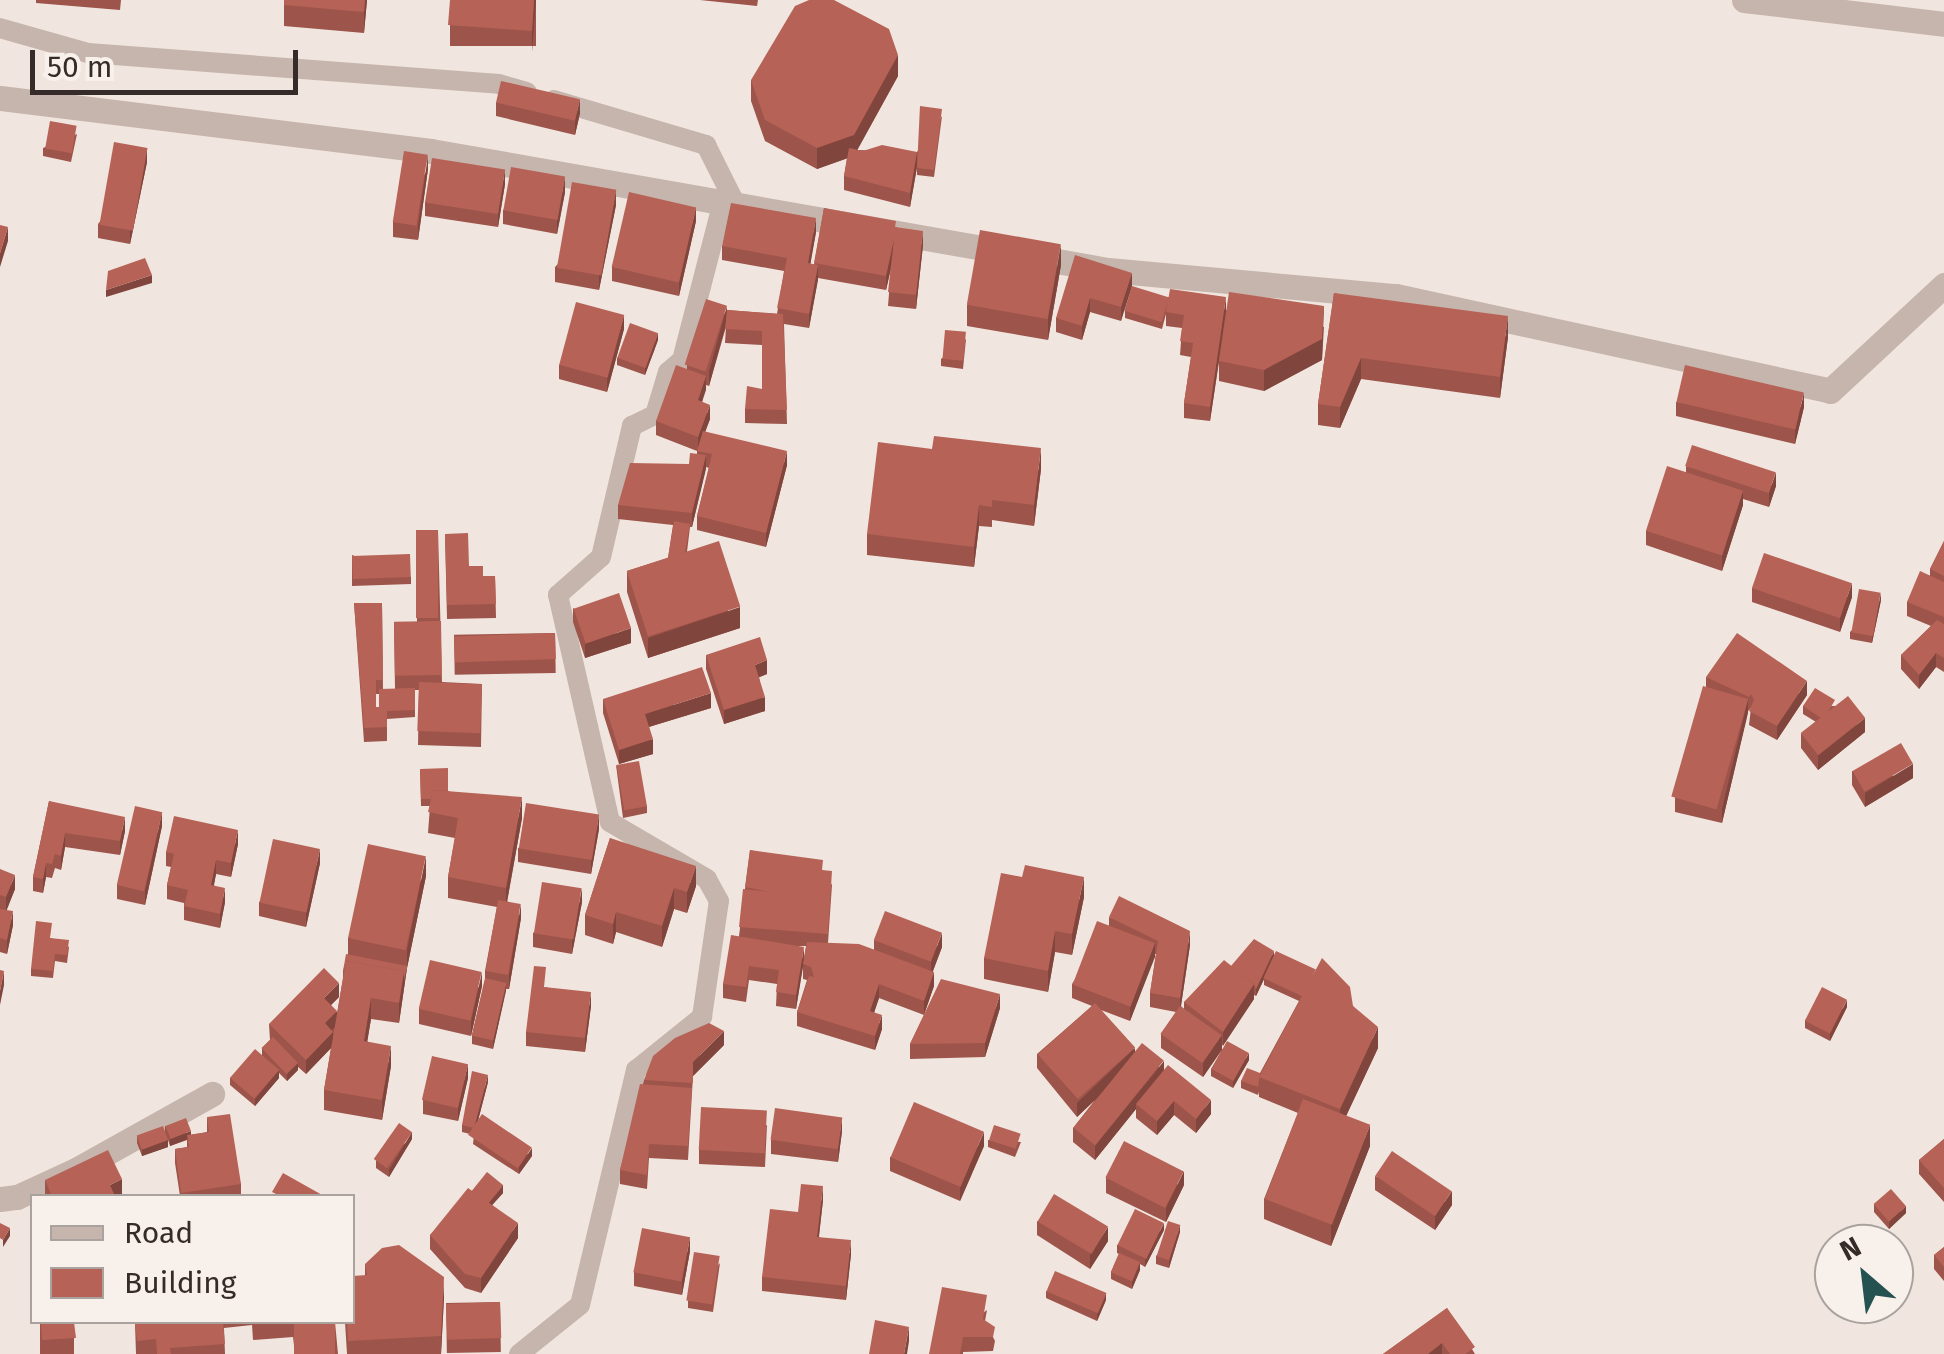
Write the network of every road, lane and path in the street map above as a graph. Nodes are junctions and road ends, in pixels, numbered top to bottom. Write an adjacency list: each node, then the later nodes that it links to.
1 (1744, 0): 2 (street)
2 (1944, 24)
3 (0, 28): 5 (lane)
4 (0, 98): 5 (street)
5 (729, 202): 6 (street); 9 (lane)
6 (1944, 286)
7 (212, 1094): 8 (street)
8 (0, 1199)
9 (519, 1354)

